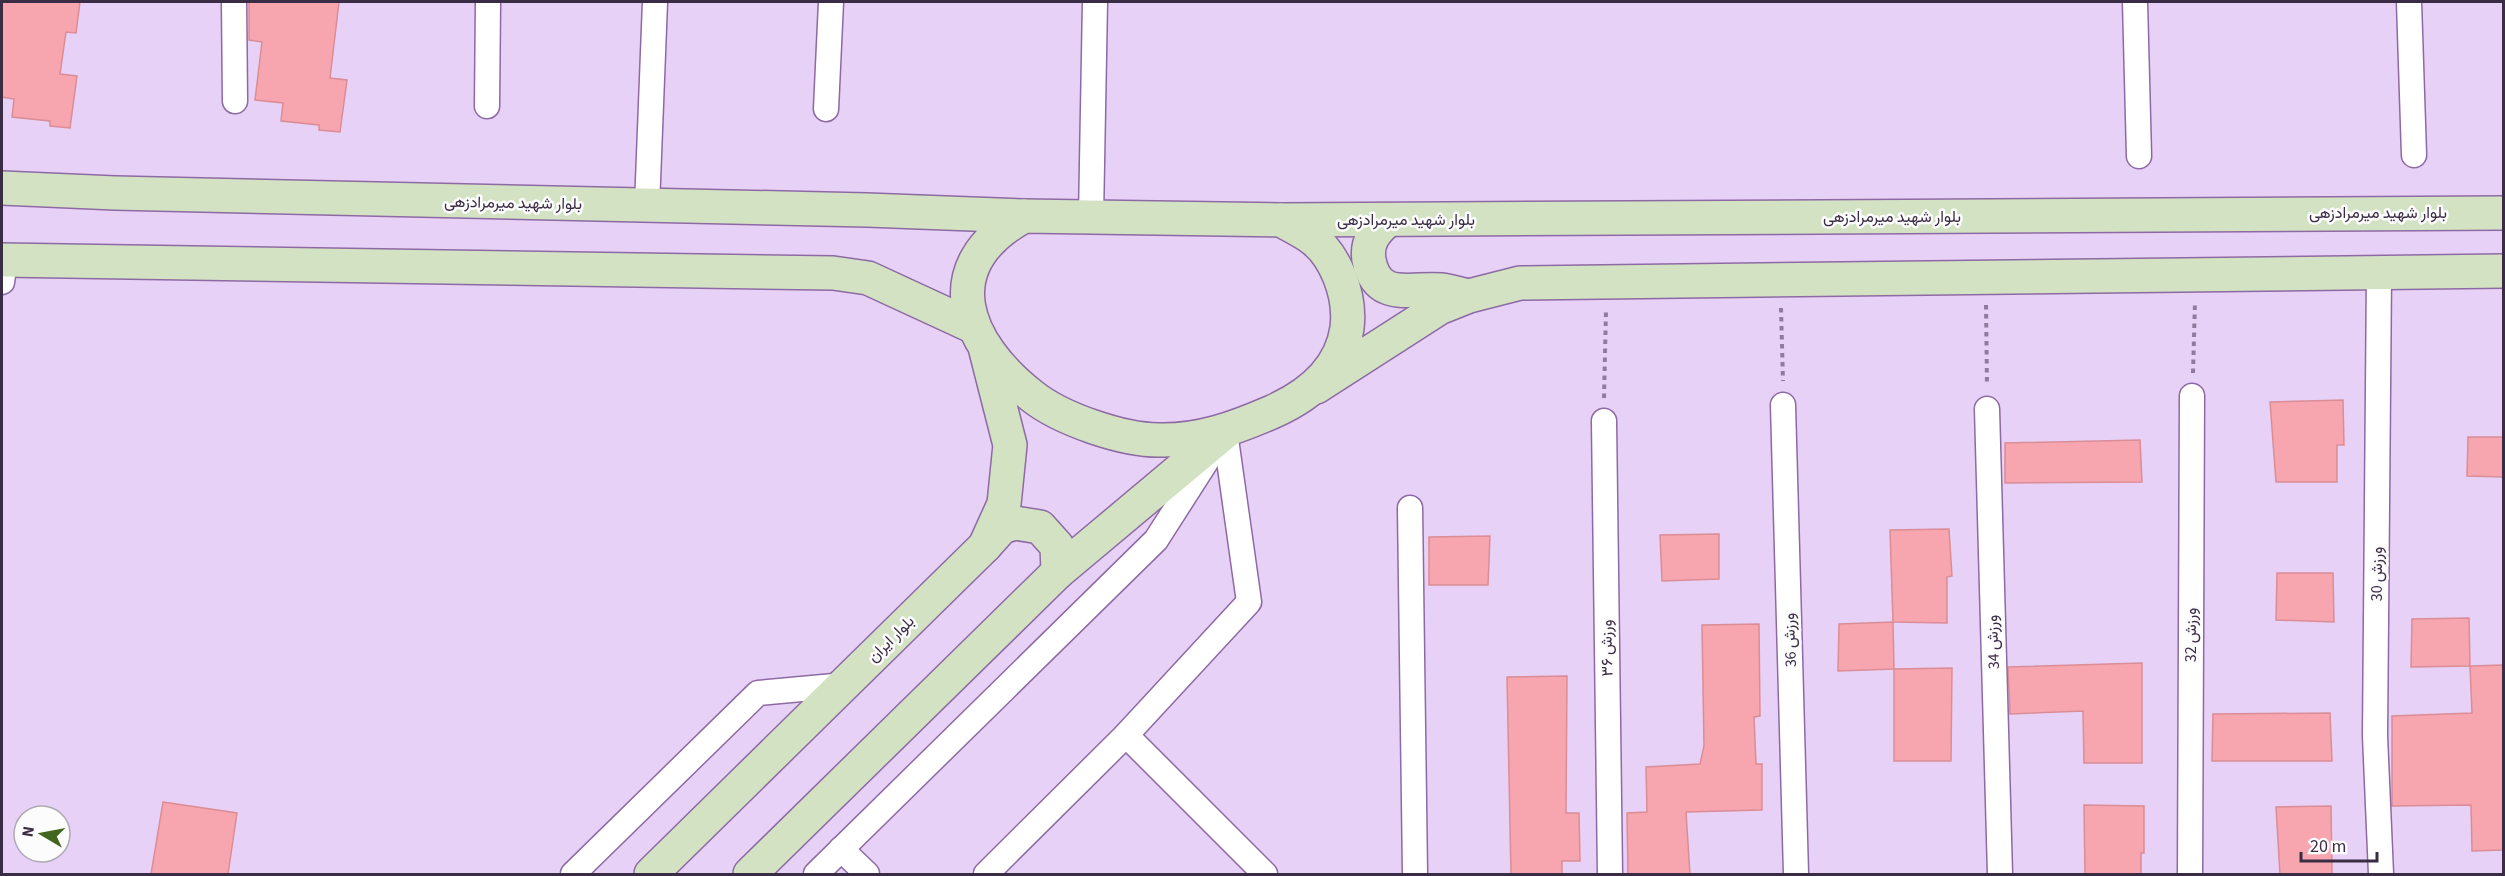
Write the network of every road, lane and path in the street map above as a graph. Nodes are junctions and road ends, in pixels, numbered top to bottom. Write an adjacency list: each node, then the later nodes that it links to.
1 (234, 2): 8 (street)
2 (488, 2): 9 (street)
3 (656, 2): 14 (street)
4 (831, 2): 10 (street)
5 (1095, 2): 17 (street)
6 (2135, 2): 12 (street)
7 (2409, 2): 11 (street)
8 (235, 100)
9 (487, 106)
10 (826, 109)
11 (2414, 155)
12 (2139, 156)
13 (2, 188): 14 (main road, بلوار شهید میرمرادزهی)
14 (646, 206): 16 (main road, بلوار شهید میرمرادزهی)
15 (2504, 213): 19 (main road, بلوار شهید میرمرادزهی)
16 (1024, 216): 17 (main road, بلوار شهید میرمرادزهی); 28 (main road, بلوار ایران)
17 (1091, 217): 18 (main road, بلوار شهید میرمرادزهی)
18 (1281, 220): 19 (main road, بلوار شهید میرمرادزهی); 29 (main road)
19 (1388, 220): 27 (main road)
20 (3, 268): 28 (main road)
21 (2504, 271): 22 (main road)
22 (2379, 273): 23 (main road); 53 (street, ورزش 30)
23 (2197, 275): 24 (main road); 30 (path)
24 (1986, 278): 25 (main road); 32 (path)
25 (1780, 280): 26 (main road); 31 (path)
26 (1606, 282): 27 (main road); 33 (path)
27 (1469, 296): 29 (main road)
28 (979, 338): 34 (main road); 36 (main road, بلوار ایران)
29 (1316, 387): 34 (main road)
30 (2192, 396): 52 (street, ورزش 32)
31 (1783, 405): 50 (street, ورزش 36)
32 (1987, 409): 51 (street, ورزش 34)
33 (1604, 421): 49 (street, ورزش ۳۶)
34 (1225, 432): 37 (main road); 39 (street); 40 (street)
35 (1410, 508): 48 (street)
36 (985, 546): 37 (main road); 38 (main road, بلوار ایران)
37 (1058, 572): 43 (main road)
38 (845, 685): 41 (street); 42 (main road, بلوار ایران)
39 (1126, 735): 46 (street); 47 (street)
40 (842, 849): 44 (street); 45 (street)
41 (573, 874)
42 (651, 874)
43 (750, 874)
44 (816, 874)
45 (867, 874)
46 (986, 874)
47 (1265, 874)
48 (1415, 874)
49 (1610, 874)
50 (1796, 874)
51 (2000, 874)
52 (2190, 874)
53 (2381, 874)

